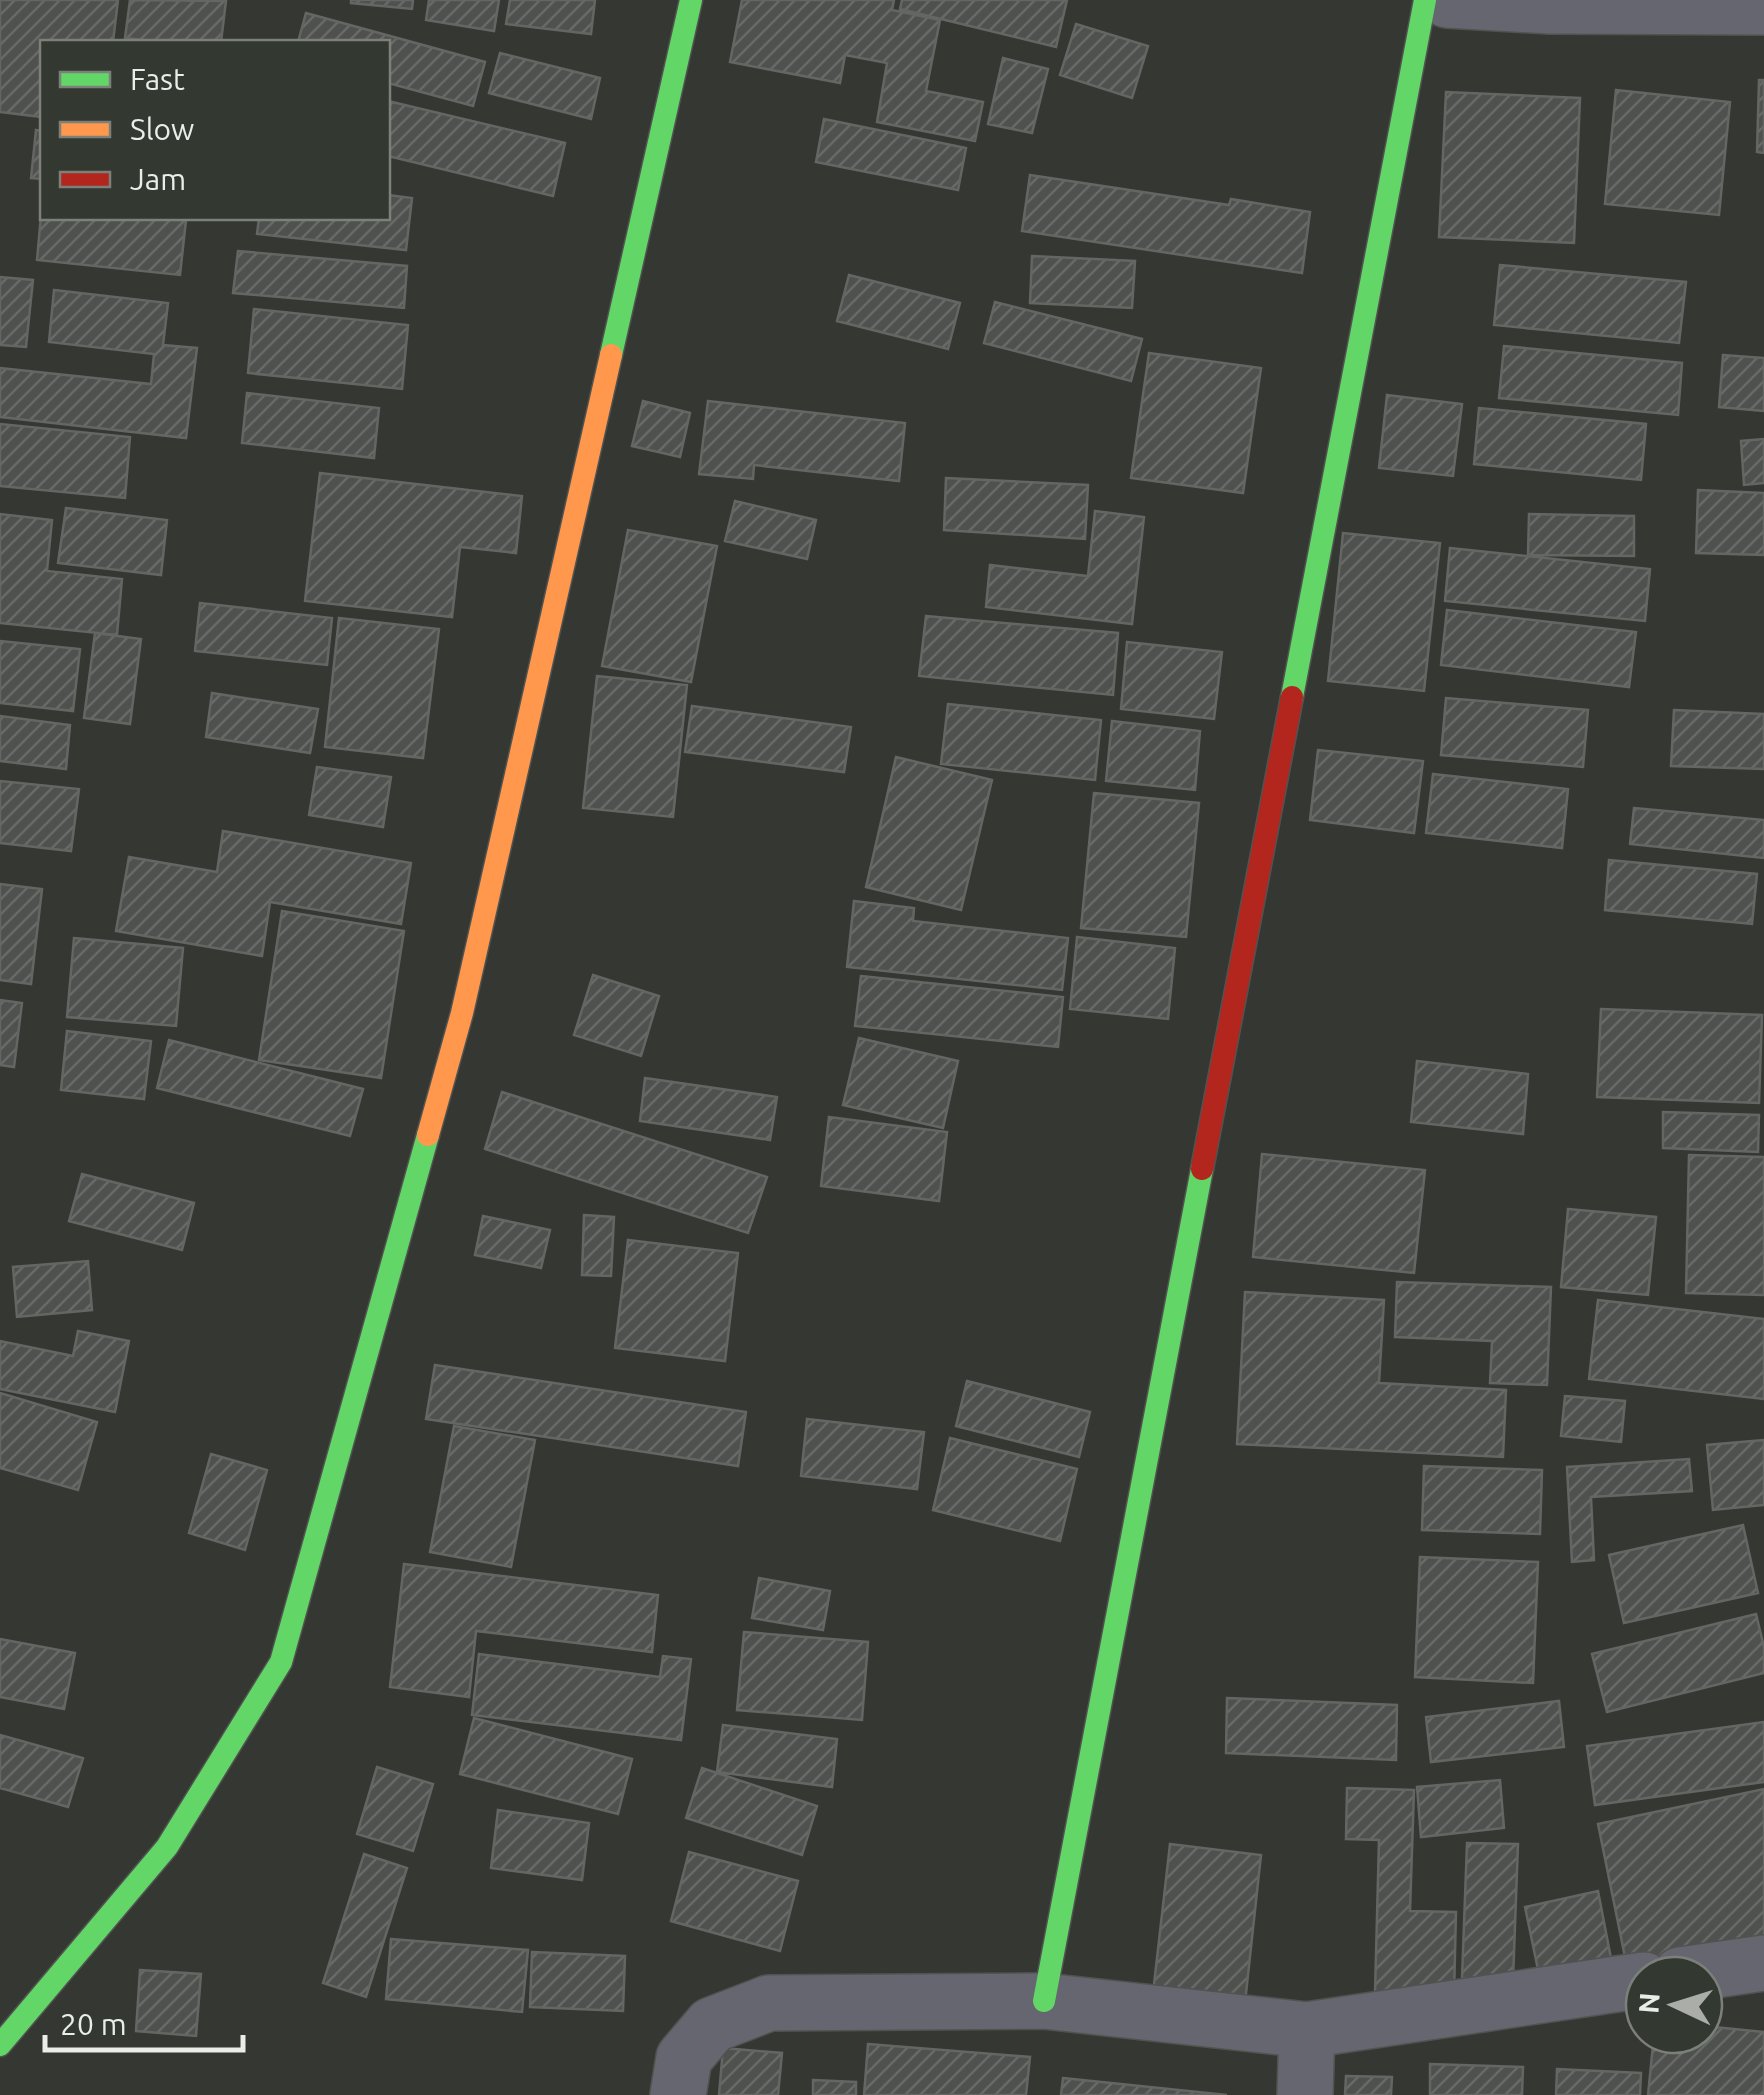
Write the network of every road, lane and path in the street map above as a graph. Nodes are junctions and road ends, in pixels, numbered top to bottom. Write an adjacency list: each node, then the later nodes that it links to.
1 (690, 0): 11 (street)
2 (1425, 0): 9 (street)
3 (1447, 0): 4 (street)
4 (1551, 3): 5 (street)
5 (1764, 7)
6 (1764, 1962): 7 (street)
7 (1724, 1968)
8 (1624, 1983): 10 (street)
9 (1044, 2001): 10 (street); 12 (street)
10 (1308, 2030): 13 (street)
11 (0, 2045)
12 (678, 2095)
13 (1304, 2095)

